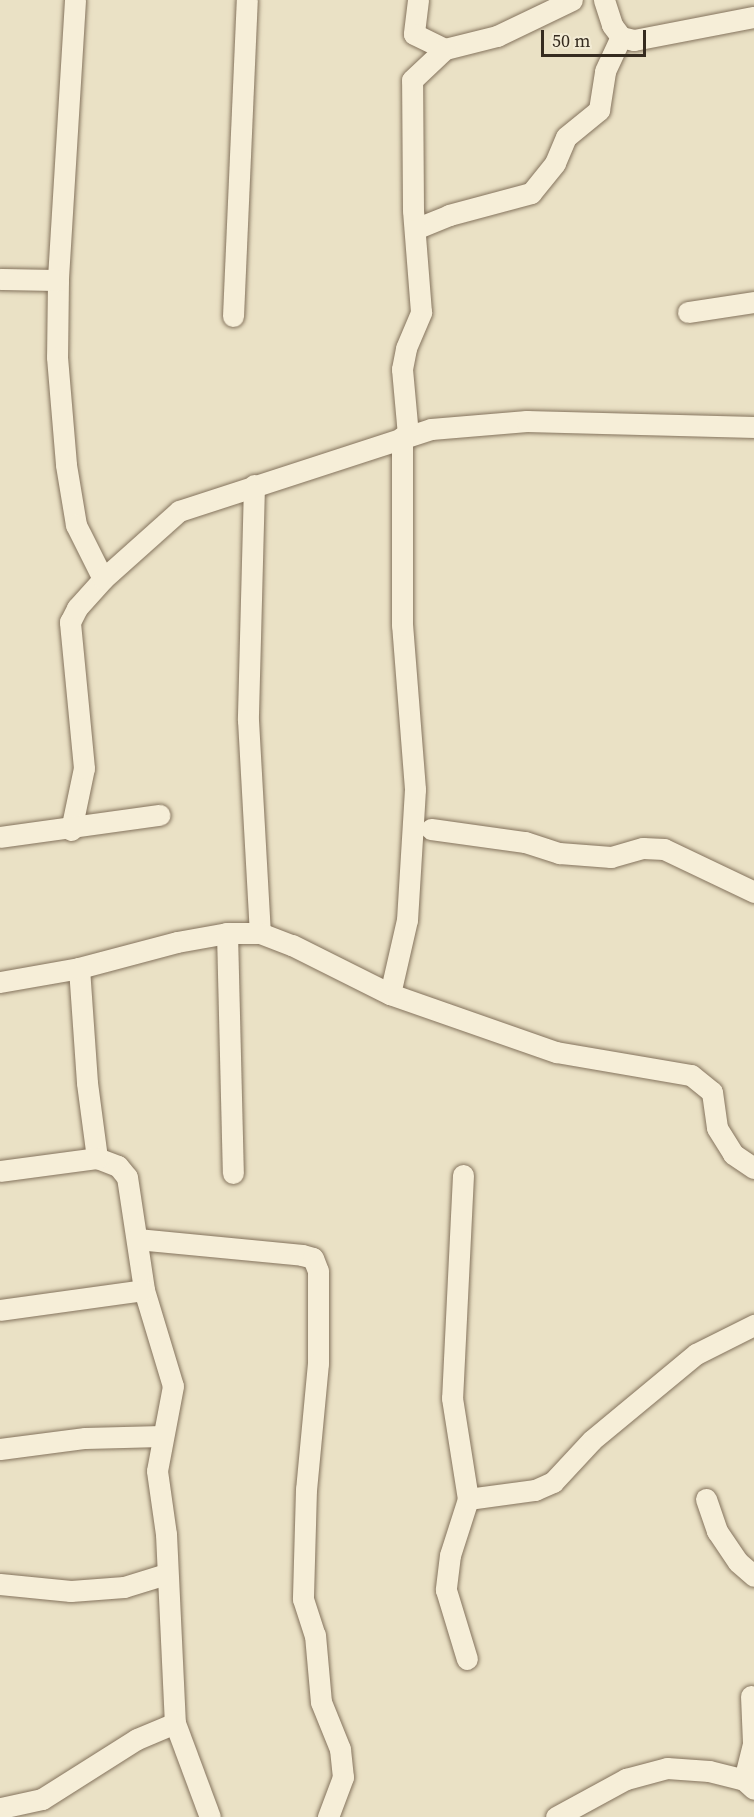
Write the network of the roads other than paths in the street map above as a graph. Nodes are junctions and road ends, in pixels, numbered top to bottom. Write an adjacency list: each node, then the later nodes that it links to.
1 (75, 0): 13 (street)
2 (247, 0): 16 (street)
3 (417, 0): 7 (street)
4 (572, 0): 9 (street)
5 (604, 0): 8 (street)
6 (754, 17): 8 (street)
7 (414, 34): 9 (street); 10 (street)
8 (621, 37): 11 (street)
9 (445, 49): 10 (street)
10 (412, 80): 11 (street)
11 (415, 229): 18 (street)
12 (0, 279): 13 (street)
13 (58, 280): 20 (street)
14 (754, 302): 15 (street)
15 (688, 312)
16 (232, 316)
17 (754, 427): 18 (street)
18 (405, 436): 19 (street); 30 (street)
19 (254, 485): 20 (street); 27 (street)
20 (103, 579): 23 (street)
21 (159, 815): 23 (street)
22 (431, 829): 25 (street)
23 (71, 830): 24 (street)
24 (0, 837)
25 (754, 892)
26 (227, 933): 27 (street); 28 (street); 34 (street)
27 (260, 933): 30 (street)
28 (80, 968): 29 (street); 31 (street)
29 (0, 982)
30 (390, 994): 32 (street)
31 (97, 1158): 33 (street); 36 (street)
32 (754, 1168)
33 (0, 1171)
34 (233, 1173)
35 (463, 1175): 42 (street)
36 (137, 1239): 37 (street); 53 (street)
37 (144, 1290): 38 (street); 40 (street)
38 (0, 1310)
39 (754, 1325): 42 (street)
40 (162, 1436): 41 (street); 44 (street)
41 (0, 1449)
42 (468, 1499): 47 (street)
43 (706, 1499): 45 (street)
44 (166, 1574): 46 (street); 49 (street)
45 (754, 1576)
46 (0, 1584)
47 (467, 1659)
48 (751, 1696): 50 (street)
49 (175, 1723): 51 (street); 52 (street)
50 (749, 1785): 54 (street)
51 (1, 1808)
52 (210, 1817)
53 (328, 1817)
54 (556, 1817)

